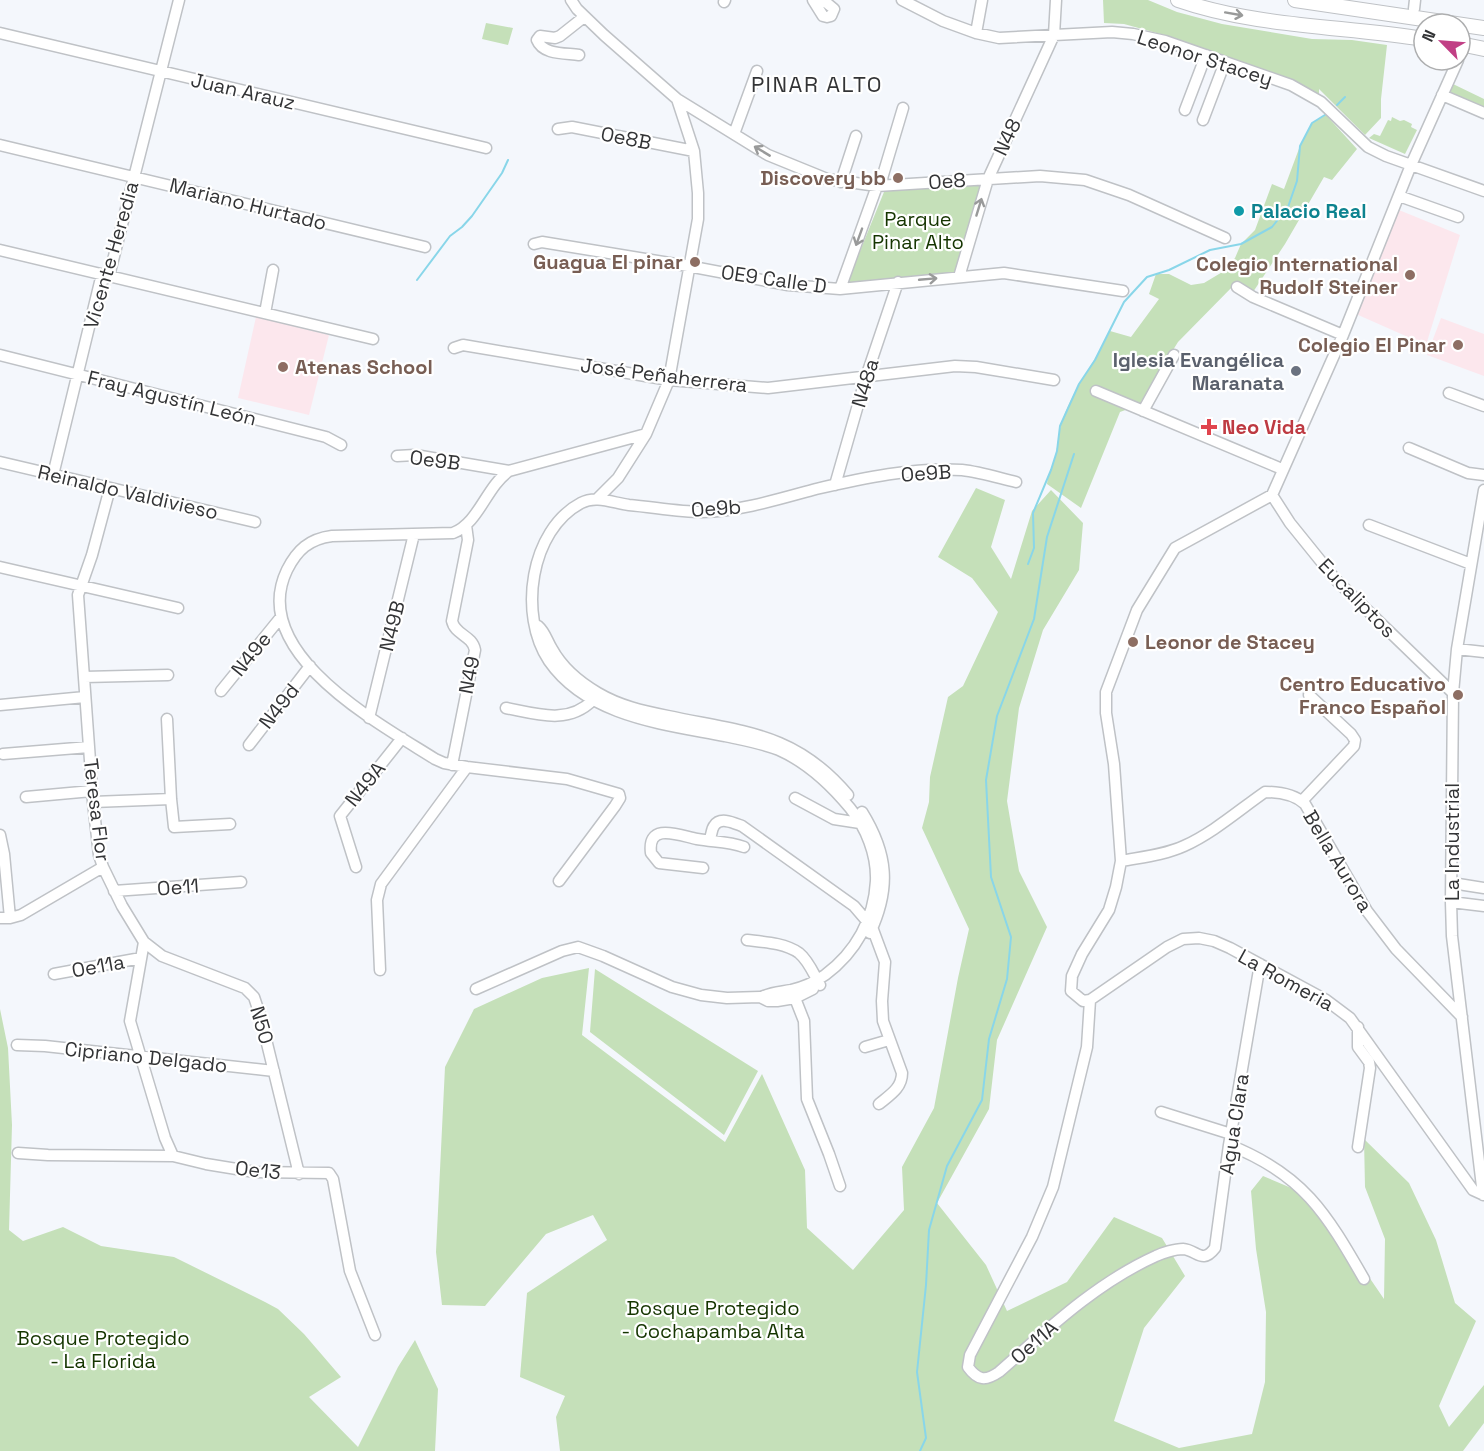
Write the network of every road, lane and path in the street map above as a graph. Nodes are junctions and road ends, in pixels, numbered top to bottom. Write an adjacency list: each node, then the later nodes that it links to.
1 (179, 0): 20 (street, Vicente Heredia)
2 (570, 0): 10 (street, Oe8)
3 (813, 0): 4 (street)
4 (823, 0)
5 (982, 0): 13 (street)
6 (1056, 0): 14 (street, N48)
7 (1178, 0): 15 (main road, one-way to 15)
8 (1295, 0): 11 (main road)
9 (905, 1): 13 (street, Leonor Stacey)
10 (584, 17): 16 (street); 23 (street, Oe8)
11 (1484, 28)
12 (0, 33): 20 (street, Juan Arauz)
13 (976, 33): 14 (street, Leonor Stacey)
14 (1054, 35): 17 (street, Leonor Stacey); 36 (street, N48)
15 (1412, 37)
16 (579, 55)
17 (1206, 55): 18 (street, Leonor Stacey); 25 (street)
18 (1225, 62): 27 (street); 34 (street, Leonor Stacey)
19 (757, 70): 29 (street)
20 (162, 72): 32 (street, Juan Arauz); 35 (street, Vicente Heredia)
21 (1453, 72): 22 (street)
22 (1442, 95): 26 (street); 34 (street)
23 (678, 99): 29 (street, Oe8); 33 (street)
24 (903, 108): 38 (street)
25 (1185, 110)
26 (1484, 113)
27 (1203, 120)
28 (558, 129): 33 (street, Oe8B)
29 (734, 134): 37 (street, Oe8, one-way to 29)
30 (856, 136): 37 (street)
31 (0, 145): 35 (street, Mariano Hurtado)
32 (486, 148)
33 (694, 151): 46 (street)
34 (1411, 165): 39 (street, Leonor Stacey); 40 (street)
35 (135, 176): 44 (street, Mariano Hurtado); 48 (street, Vicente Heredia)
36 (988, 178): 38 (street, Oe8); 42 (street, Oe8); 49 (street, N48, one-way to 36)
37 (842, 182): 38 (street, Oe8)
38 (878, 185): 52 (street, one-way to 52)
39 (1484, 192)
40 (1399, 196): 41 (street); 55 (street)
41 (1458, 217)
42 (1225, 238)
43 (534, 244): 46 (street, OE9 Calle D)
44 (425, 248)
45 (0, 250): 48 (street)
46 (688, 266): 52 (street, OE9 Calle D); 62 (street)
47 (273, 270): 54 (street)
48 (109, 276): 54 (street); 60 (street, Vicente Heredia)
49 (959, 277): 50 (street, OE9 Calle D, one-way to 49); 53 (street, OE9 Calle D)
50 (898, 282): 52 (street, OE9 Calle D); 61 (street, N48a)
51 (1237, 287): 55 (street)
52 (840, 289)
53 (1123, 291)
54 (265, 313): 56 (street)
55 (1343, 335): 73 (street)
56 (373, 339)
57 (454, 348): 62 (street, José Peñaherrera)
58 (0, 355): 60 (street, Fray Agustín León)
59 (1174, 355): 67 (street)
60 (78, 374): 69 (street, Fray Agustín León); 75 (street, Vicente Heredia)
61 (866, 377): 62 (street, José Peñaherrera); 63 (street, José Peñaherrera); 78 (street, N48a)
62 (669, 380): 68 (street)
63 (1054, 380)
64 (1096, 391): 67 (street)
65 (1449, 393): 66 (street)
66 (1484, 406)
67 (1143, 411): 73 (street)
68 (646, 434): 74 (street); 82 (street)
69 (341, 446)
70 (1409, 448): 76 (street)
71 (397, 456): 74 (street, Oe9B)
72 (0, 462): 75 (street, Reinaldo Valdivieso)
73 (1282, 469): 81 (street)
74 (509, 471): 84 (street)
75 (53, 475): 79 (street, Reinaldo Valdivieso)
76 (1484, 475)
77 (1016, 482): 78 (street, Oe9B)
78 (835, 485): 82 (street, Oe9b)
79 (110, 488): 83 (street, Reinaldo Valdivieso); 89 (street, Teresa Flor)
80 (1484, 490): 87 (street, La Industrial)
81 (1272, 495): 99 (street, Eucaliptos); 125 (street)
82 (597, 499): 92 (street)
83 (255, 522)
84 (466, 525): 86 (street); 112 (street, N49)
85 (1369, 525): 87 (street)
86 (414, 534): 91 (street); 105 (street, N49B)
87 (1471, 564): 93 (street, La Industrial)
88 (0, 567): 89 (street)
89 (80, 585): 90 (street); 97 (street, Teresa Flor)
90 (178, 608)
91 (281, 617): 95 (street); 98 (street, N49e)
92 (536, 624): 102 (street); 107 (street)
93 (1457, 649): 94 (street); 99 (street, La Industrial)
94 (1484, 652)
95 (310, 666): 105 (street); 109 (street, N49d)
96 (168, 675): 97 (street)
97 (84, 677): 101 (street, Teresa Flor)
98 (221, 691)
99 (1453, 693): 131 (street, La Industrial)
100 (1309, 695): 118 (street)
101 (86, 697): 103 (street); 110 (street, Teresa Flor)
102 (593, 700): 104 (street); 107 (street)
103 (0, 705)
104 (506, 708)
105 (369, 718): 108 (street)
106 (167, 719): 117 (street)
107 (704, 728): 119 (street)
108 (402, 738): 112 (street); 127 (street, N49A)
109 (249, 745)
110 (89, 747): 111 (street); 114 (street, Teresa Flor)
111 (3, 754)
112 (452, 765): 113 (street)
113 (467, 767): 129 (street); 142 (street)
114 (93, 796): 115 (street); 117 (street); 126 (street, Teresa Flor)
115 (26, 797)
116 (795, 798): 119 (street)
117 (171, 799): 120 (street)
118 (1302, 801): 125 (street, Bella Aurora); 148 (street, Bella Aurora)
119 (864, 822): 137 (street)
120 (230, 824)
121 (0, 835): 124 (street)
122 (709, 840): 123 (street); 128 (street); 137 (street)
123 (744, 847)
124 (2, 854): 136 (street)
125 (1121, 861): 147 (street)
126 (103, 867): 133 (street, Teresa Flor); 136 (street)
127 (356, 867)
128 (703, 868)
129 (559, 881)
130 (241, 882): 133 (street, Oe11)
131 (1452, 883): 132 (street); 134 (street, La Industrial)
132 (1484, 888)
133 (114, 891): 139 (street, Teresa Flor)
134 (1451, 902): 135 (street); 148 (street, La Industrial)
135 (1484, 906)
136 (5, 918)
137 (870, 924): 144 (street); 150 (street)
138 (747, 940): 144 (street)
139 (144, 942): 140 (street); 154 (street, N50)
140 (141, 958): 143 (street, Oe11a); 153 (street)
141 (1260, 964): 147 (street, La Romeria); 149 (street, La Romeria); 157 (street, Agua Clara)
142 (380, 970)
143 (54, 974)
144 (818, 982): 146 (street)
145 (476, 989): 146 (street)
146 (794, 994): 163 (street)
147 (1090, 1000): 165 (street, Oe11A)
148 (1462, 1017): 164 (street, La Industrial)
149 (1358, 1027): 159 (street); 164 (street, La Romeria)
150 (889, 1040): 152 (street); 155 (street)
151 (17, 1045): 153 (street, Cipriano Delgado)
152 (865, 1047)
153 (142, 1057): 154 (street, Cipriano Delgado); 161 (street)
154 (274, 1071): 162 (street, N50)
155 (879, 1104)
156 (1161, 1112): 157 (street)
157 (1231, 1134): 158 (street, Agua Clara)
158 (1229, 1145): 165 (street, Agua Clara); 166 (street)
159 (1358, 1147)
160 (18, 1153): 161 (street, Oe13)
161 (173, 1156): 162 (street, Oe13)
162 (298, 1174): 167 (street, Oe13)
163 (840, 1186)
164 (1483, 1195)
165 (1184, 1249)
166 (1364, 1279)
167 (375, 1335)

